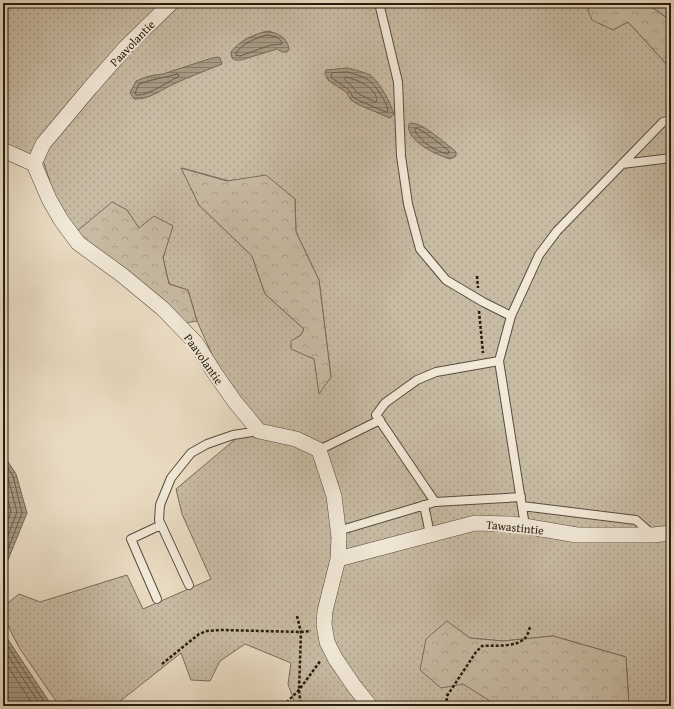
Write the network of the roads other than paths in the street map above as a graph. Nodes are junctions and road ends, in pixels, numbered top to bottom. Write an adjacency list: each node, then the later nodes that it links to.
1 (171, 3): 6 (street, Paavolantie)
2 (379, 3): 8 (lane)
3 (671, 120): 7 (lane)
4 (3, 150): 6 (street)
5 (671, 158): 7 (lane)
6 (34, 164): 11 (street, Paavolantie)
7 (622, 164): 8 (lane)
8 (511, 316): 9 (lane)
9 (498, 361): 10 (lane); 13 (lane)
10 (380, 420): 12 (lane); 14 (lane)
11 (259, 431): 12 (street); 17 (lane)
12 (319, 450): 19 (street)
13 (520, 497): 14 (lane); 16 (lane)
14 (435, 502): 15 (lane)
15 (424, 505): 19 (lane); 21 (lane)
16 (522, 506): 18 (lane); 22 (lane)
17 (161, 525): 24 (lane); 25 (lane)
18 (525, 526): 21 (street, Tawastintie); 22 (street, Tawastintie)
19 (338, 531): 23 (street)
20 (671, 533): 22 (street, Tawastintie)
21 (430, 534): 23 (street, Tawastintie)
22 (653, 535)
23 (338, 559): 26 (street)
24 (189, 585)
25 (157, 599)
26 (370, 706)

